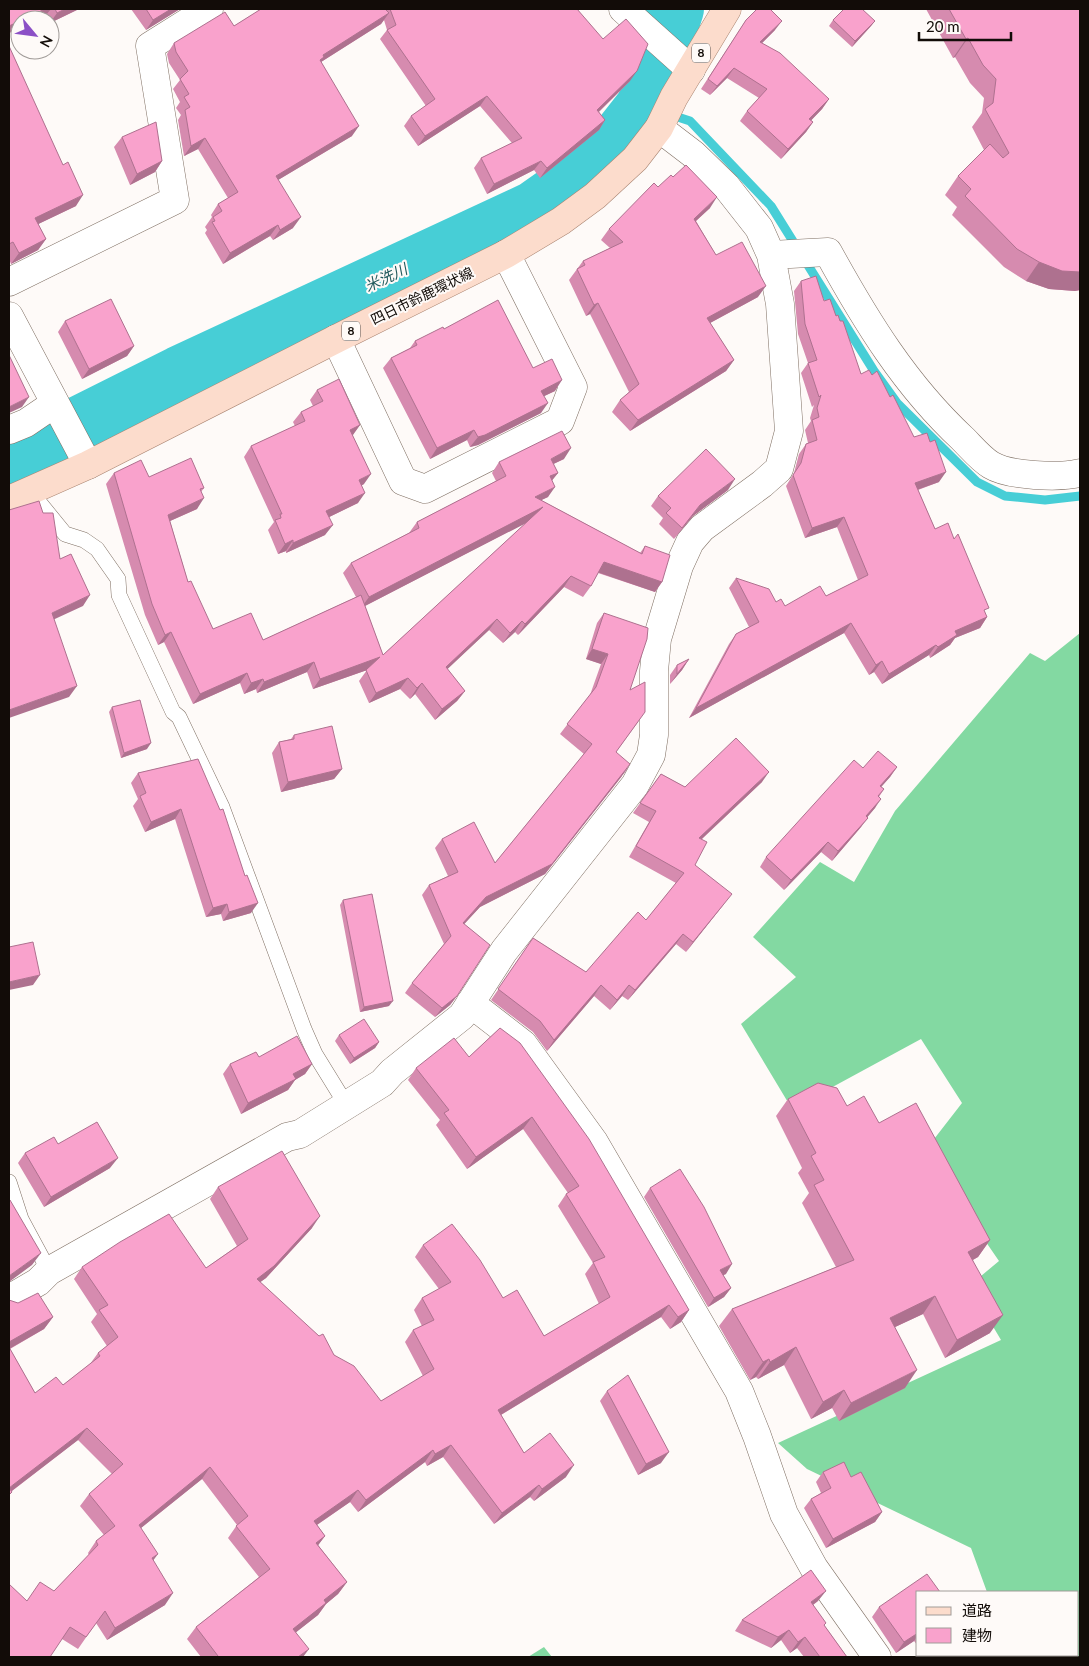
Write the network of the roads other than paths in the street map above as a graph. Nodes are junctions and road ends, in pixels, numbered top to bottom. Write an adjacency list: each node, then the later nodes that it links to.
1 (208, 9): 8 (street)
2 (727, 9): 4 (main road, 四日市鈴鹿環状線 / 8)
3 (633, 18): 4 (street)
4 (691, 70): 5 (main road, 四日市鈴鹿環状線 / 8)
5 (662, 125): 6 (main road, 四日市鈴鹿環状線 / 8); 7 (street)
6 (506, 254): 10 (main road, 四日市鈴鹿環状線 / 8); 10 (street)
7 (776, 255): 14 (street); 16 (street)
8 (9, 282)
9 (9, 316): 11 (street)
10 (336, 338): 13 (main road, 四日市鈴鹿環状線 / 8)
11 (55, 406): 12 (street); 13 (street)
12 (9, 430)
13 (85, 460): 15 (main road, 四日市鈴鹿環状線 / 8)
14 (1080, 473)
15 (19, 496): 17 (lane)
16 (470, 1003): 17 (street); 21 (street)
17 (347, 1106): 19 (street)
18 (9, 1182): 19 (lane)
19 (49, 1270): 20 (street)
20 (9, 1299)
21 (877, 1657)

